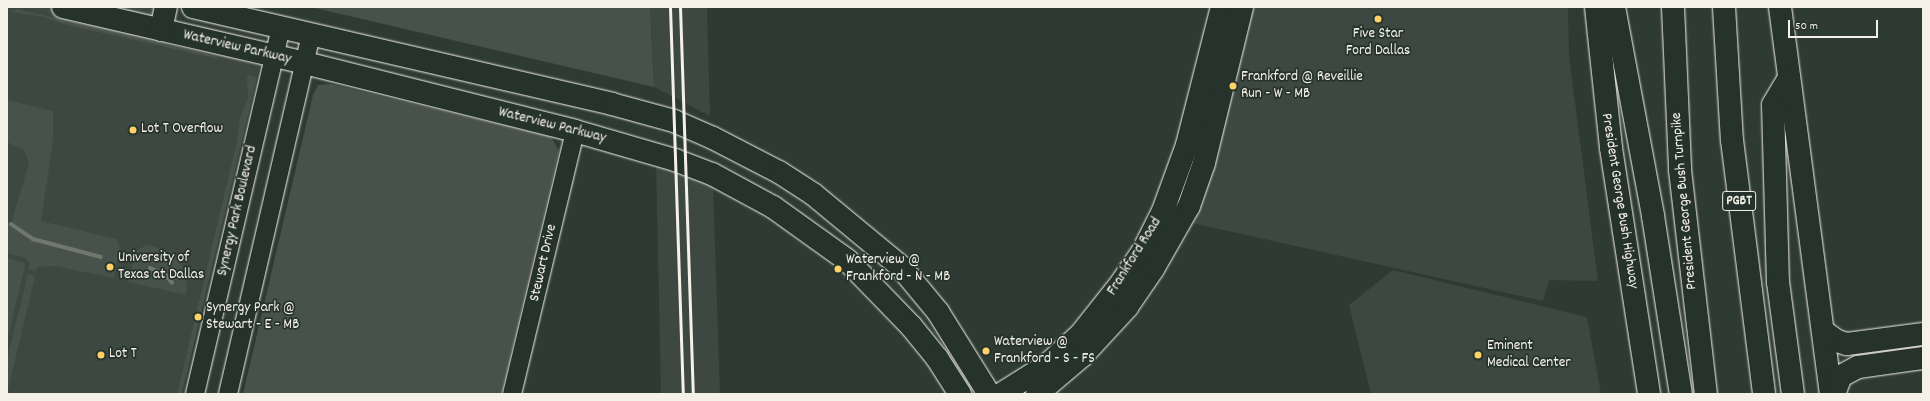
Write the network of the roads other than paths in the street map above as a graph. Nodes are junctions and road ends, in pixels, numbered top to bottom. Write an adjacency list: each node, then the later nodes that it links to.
1 (63, 7): 12 (main road, Waterview Parkway)
2 (166, 7): 12 (main road)
3 (193, 7): 11 (main road, Waterview Parkway)
4 (1222, 7): 28 (main road, Frankford Road)
5 (1242, 7): 29 (main road, Frankford Road)
6 (1596, 7): 30 (main road, President George Bush Highway)
7 (1614, 7): 31 (main road)
8 (1673, 7): 32 (main road, President George Bush Turnpike)
9 (1724, 7): 33 (main road, PGBT)
10 (1780, 7): 16 (main road)
11 (282, 28): 13 (main road, Waterview Parkway); 14 (street, Synergy Park Boulevard)
12 (161, 30): 14 (main road, Waterview Parkway)
13 (311, 35): 15 (street, Synergy Park Boulevard); 18 (main road, Waterview Parkway)
14 (274, 56): 15 (main road, Waterview Parkway); 23 (street, Synergy Park Boulevard)
15 (304, 63): 17 (main road, Waterview Parkway); 24 (street, Synergy Park Boulevard)
16 (1789, 78): 20 (main road); 34 (main road)
17 (575, 131): 19 (main road, Waterview Parkway); 25 (street, Stewart Drive)
18 (866, 237): 19 (main road); 27 (main road, Waterview Parkway)
19 (847, 260): 26 (main road, Waterview Parkway)
20 (1823, 331): 21 (main road); 35 (main road)
21 (1923, 334)
22 (1923, 358): 35 (main road)
23 (195, 394)
24 (228, 394)
25 (512, 394)
26 (960, 394)
27 (989, 394)
28 (1001, 394)
29 (1037, 394)
30 (1649, 394)
31 (1682, 394)
32 (1706, 394)
33 (1764, 394)
34 (1793, 394)
35 (1832, 394)

